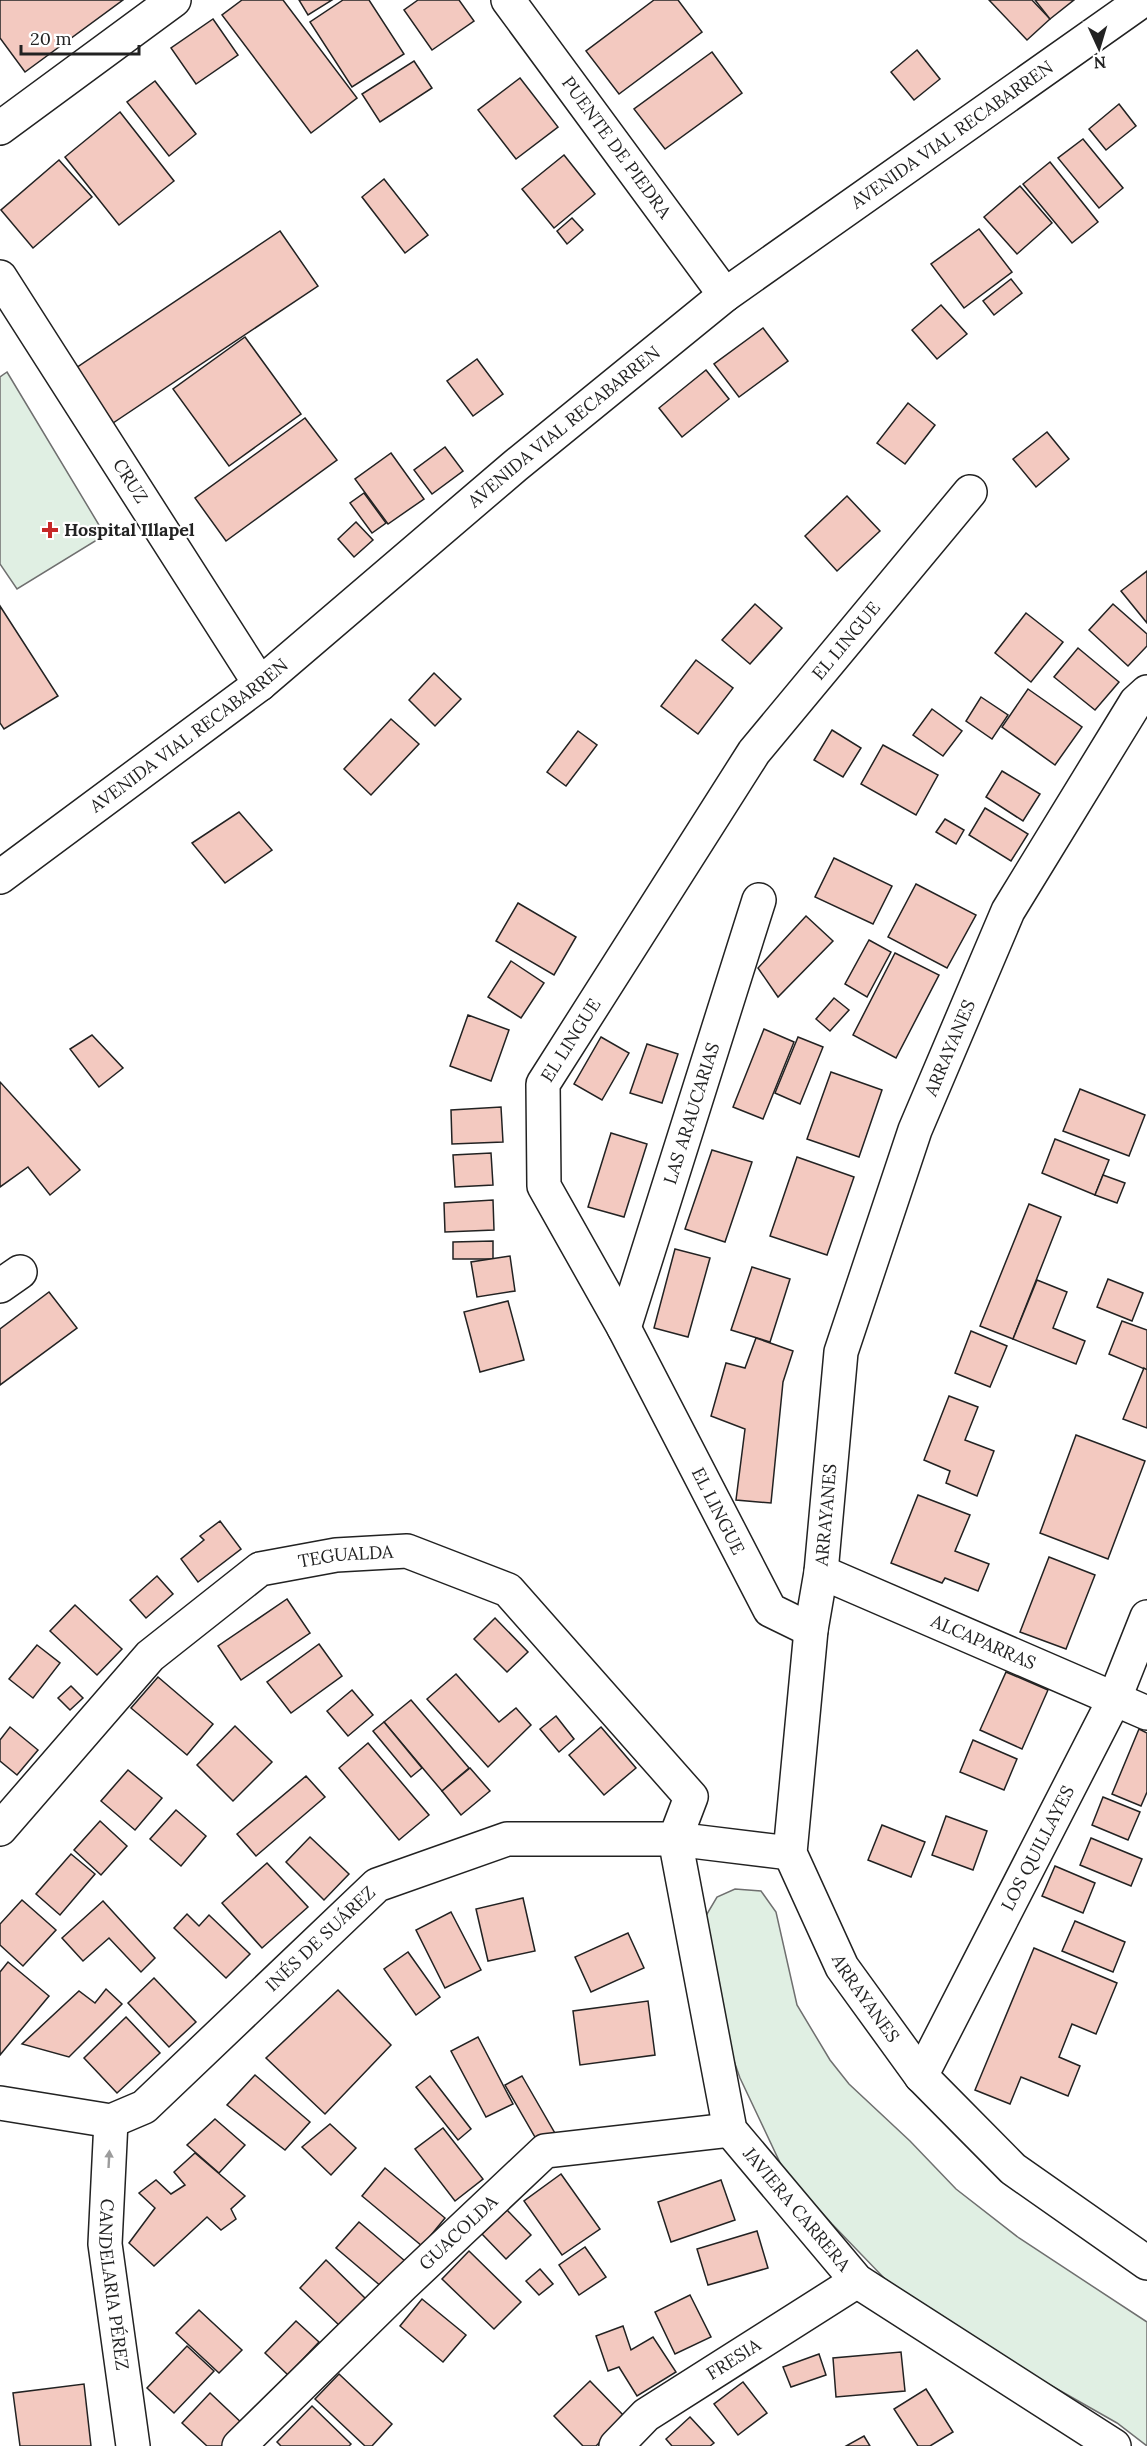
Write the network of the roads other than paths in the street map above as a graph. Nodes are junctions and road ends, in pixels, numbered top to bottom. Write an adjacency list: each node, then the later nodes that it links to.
1 (174, 0): 4 (street)
2 (508, 0): 6 (street, PUENTE DE PIEDRA)
3 (1143, 0): 6 (street, AVENIDA VIAL RECABARREN)
4 (0, 128)
5 (0, 277): 8 (street, CRUZ)
6 (725, 295): 8 (street, AVENIDA VIAL RECABARREN)
7 (970, 492): 12 (street, EL LINGUE)
8 (260, 684): 10 (street, AVENIDA VIAL RECABARREN)
9 (1143, 700): 13 (street, ARRAYANES)
10 (0, 877)
11 (759, 900): 12 (street, LAS ARAUCARIAS)
12 (624, 1328): 15 (street, EL LINGUE)
13 (821, 1572): 15 (street, ARRAYANES); 16 (street, ALCAPARRAS)
14 (1147, 1617): 16 (street, LOS QUILLAYES)
15 (811, 1630): 20 (street, ARRAYANES)
16 (1114, 1700): 17 (street, ALCAPARRAS); 21 (street, LOS QUILLAYES)
17 (1147, 1713)
18 (0, 1829): 19 (street, TEGUALDA)
19 (675, 1839): 20 (street, INÉS DE SUÁREZ); 23 (street, INÉS DE SUÁREZ); 24 (street, JAVIERA CARRERA)
20 (790, 1853): 21 (street, ARRAYANES)
21 (921, 2076): 25 (street, ARRAYANES)
22 (0, 2103): 23 (street)
23 (111, 2121): 27 (street, CANDELARIA PÉREZ, one-way to 23)
24 (730, 2130): 26 (street, JAVIERA CARRERA); 28 (street, GUACOLDA)
25 (1147, 2263)
26 (857, 2281): 29 (street, FRESIA); 30 (street, JAVIERA CARRERA)
27 (133, 2446)
28 (240, 2446)
29 (616, 2446)
30 (1114, 2446)

